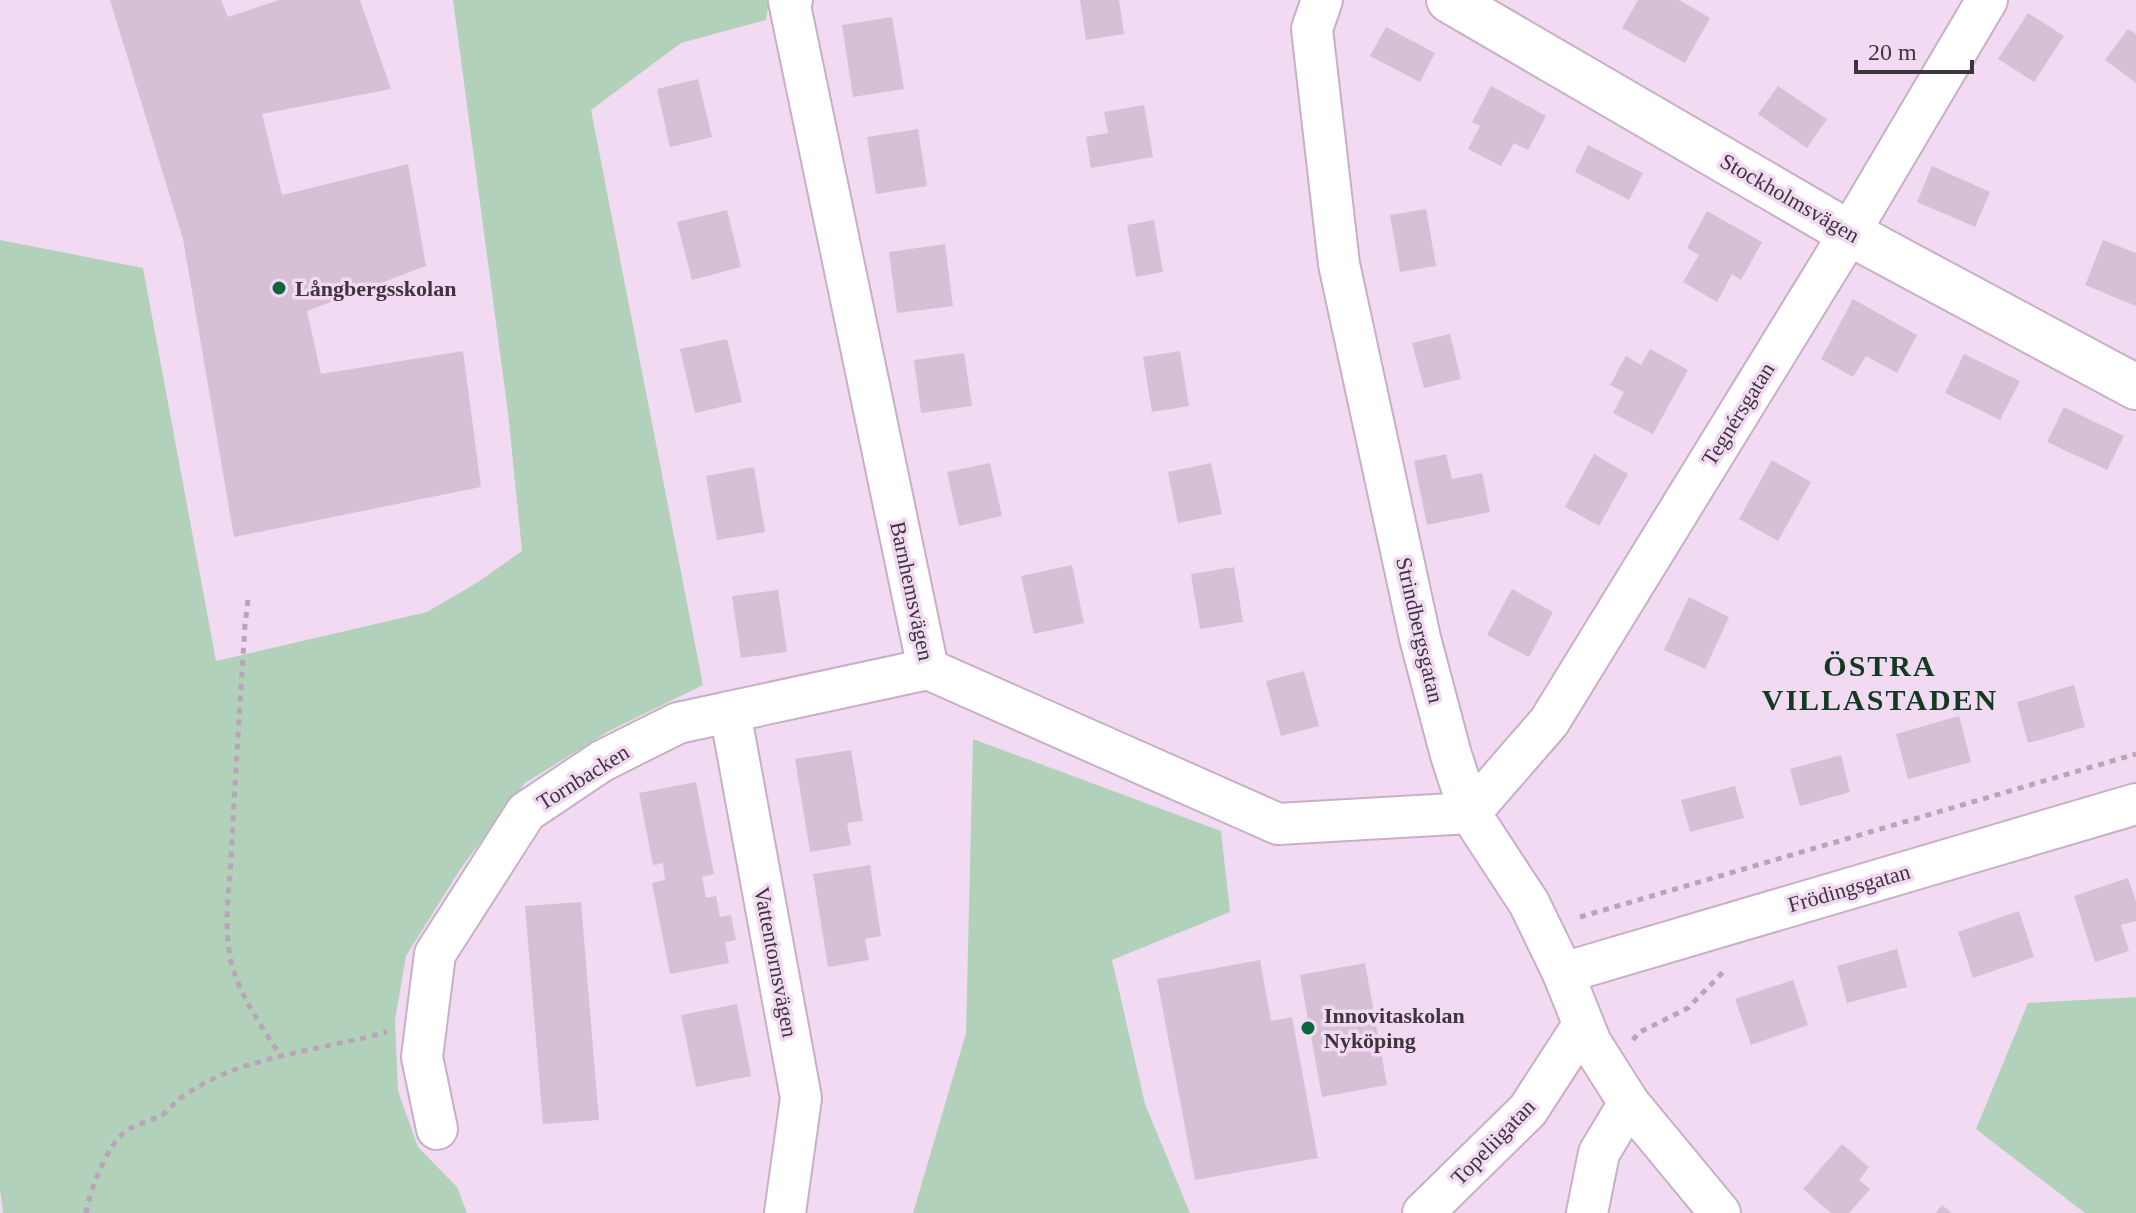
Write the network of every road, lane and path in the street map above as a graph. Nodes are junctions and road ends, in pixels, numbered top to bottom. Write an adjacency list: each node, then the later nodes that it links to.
1 (792, 0): 8 (street, Barnhemsvägen)
2 (1322, 0): 12 (street, Strindbergsgatan)
3 (1449, 0): 5 (street, Stockholmsvägen)
4 (1987, 0): 5 (street, Tegnérsgatan)
5 (1849, 233): 6 (street, Stockholmsvägen); 12 (street, Tegnérsgatan)
6 (2136, 387)
7 (248, 600): 18 (path)
8 (928, 669): 9 (street, Tornbacken); 12 (street, Barnhemsvägen)
9 (730, 712): 16 (street, Tornbacken); 22 (street, Vattentornsvägen)
10 (2136, 754): 13 (path)
11 (2136, 804): 15 (street, Frödingsgatan)
12 (1470, 813): 13 (street, Strindbergsgatan)
13 (1541, 928): 15 (street, Strindbergsgatan)
14 (1738, 966): 19 (path)
15 (1563, 973): 17 (street, Strindbergsgatan)
16 (427, 1020): 18 (path); 20 (street, Tornbacken)
17 (1583, 1025): 19 (street, Strindbergsgatan); 23 (street, Topeliigatan)
18 (280, 1055): 21 (path)
19 (1620, 1089): 24 (street); 25 (street)
20 (437, 1129)
21 (86, 1213)
22 (785, 1213)
23 (1423, 1213)
24 (1587, 1213)
25 (1720, 1213)

